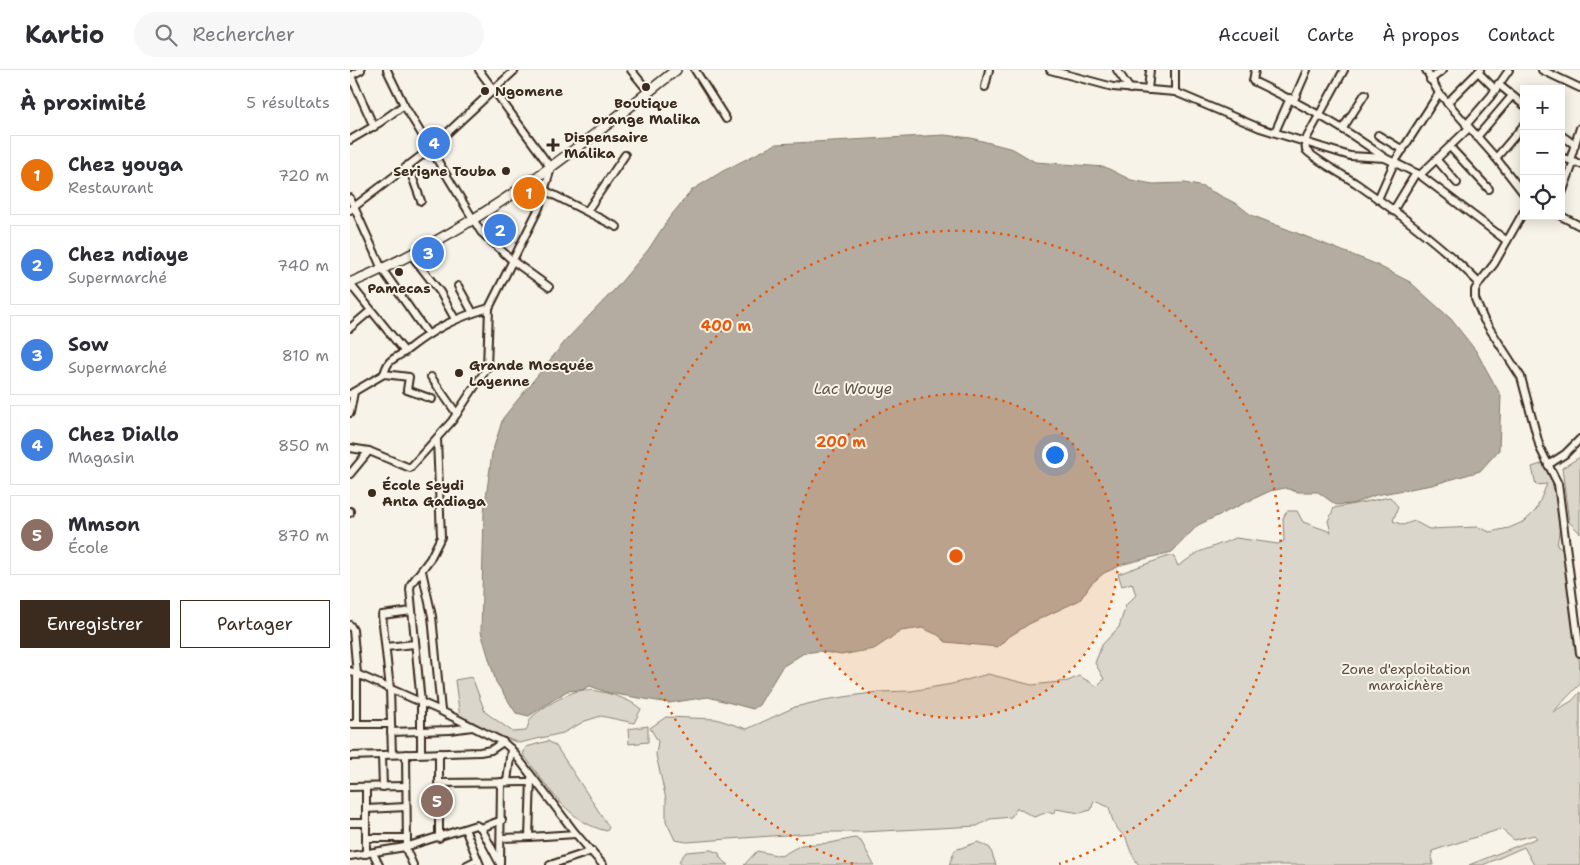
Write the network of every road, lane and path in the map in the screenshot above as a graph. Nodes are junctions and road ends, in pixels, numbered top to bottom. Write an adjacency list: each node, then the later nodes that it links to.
1 (361, 70): 21 (street)
2 (387, 70): 37 (street)
3 (479, 70): 28 (street)
4 (514, 70): 28 (street)
5 (632, 70): 29 (street)
6 (676, 70): 29 (main road)
7 (695, 70): 39 (street)
8 (989, 70): 23 (street)
9 (1050, 70): 26 (street)
10 (1118, 70): 26 (street)
11 (1150, 70): 27 (street)
12 (1175, 70): 30 (street)
13 (1255, 70): 34 (street)
14 (1307, 70): 34 (street)
15 (1344, 70): 38 (street)
16 (1426, 70): 22 (street)
17 (1443, 70): 22 (street)
18 (1509, 70): 24 (street)
19 (1542, 70): 25 (street)
20 (1479, 71): 24 (street); 36 (street)
21 (350, 76): 40 (street)
22 (1430, 80): 31 (street)
23 (985, 87)
24 (1497, 87): 33 (street); 41 (street)
25 (1580, 88)
26 (1130, 89): 27 (street)
27 (1148, 90): 30 (street)
28 (494, 91): 53 (street); 62 (street)
29 (649, 92): 62 (main road)
30 (1175, 92): 45 (street)
31 (1439, 93): 36 (street); 54 (street)
32 (1365, 94): 42 (street)
33 (1512, 96): 35 (street); 47 (street)
34 (1292, 99): 38 (street); 45 (street)
35 (1520, 102)
36 (1447, 103): 41 (street)
37 (404, 105): 40 (street); 53 (street)
38 (1319, 114): 42 (street); 50 (street)
39 (726, 119)
40 (374, 127): 49 (street)
41 (1467, 127): 47 (street); 52 (street)
42 (1343, 128): 56 (street)
43 (1580, 128): 51 (street)
44 (1520, 130): 57 (street)
45 (1275, 132): 50 (street)
46 (1378, 135): 54 (street)
47 (1477, 137): 57 (street)
48 (1565, 138): 51 (street)
49 (350, 140)
50 (1305, 140): 56 (street); 70 (street)
51 (1575, 145): 60 (street)
52 (1450, 147): 58 (street); 66 (street)
53 (430, 149): 61 (street); 78 (street)
54 (1403, 150): 59 (street)
55 (625, 155): 73 (street)
56 (1385, 158): 59 (street)
57 (1496, 158): 67 (street)
58 (1436, 159): 63 (street); 64 (street)
59 (1394, 162): 63 (street); 70 (street)
60 (1575, 162): 65 (street)
61 (408, 165): 71 (street); 72 (street)
62 (551, 168): 68 (street); 78 (main road)
63 (1418, 174): 74 (street); 81 (street)
64 (1457, 183)
65 (1565, 186)
66 (1489, 189)
67 (1520, 189)
68 (546, 191): 73 (street); 83 (street)
69 (350, 198): 72 (street)
70 (1378, 199): 74 (street)
71 (421, 200)
72 (352, 209): 84 (street)
73 (587, 211): 80 (street)
74 (1393, 211): 85 (street)
75 (1580, 216): 79 (street)
76 (1520, 218): 81 (street)
77 (1565, 218): 79 (street)
78 (473, 221): 82 (main road); 83 (street)
79 (1578, 225)
80 (617, 228)
81 (1508, 241): 85 (street)
82 (412, 256): 84 (main road); 92 (street)
83 (513, 261): 88 (street); 89 (street)
84 (382, 270): 86 (main road); 94 (street)
85 (1479, 283): 106 (street)
86 (350, 284): 90 (street)
87 (458, 286): 91 (street)
88 (549, 287)
89 (489, 308): 91 (street); 101 (street)
90 (370, 311): 93 (street); 95 (street)
91 (472, 313): 92 (street)
92 (455, 319): 94 (street)
93 (350, 328)
94 (427, 333): 95 (street)
95 (405, 352): 96 (street)
96 (384, 374): 98 (street); 99 (street)
97 (431, 377): 101 (street)
98 (352, 393): 100 (street)
99 (432, 399)
100 (350, 413)
101 (457, 414): 102 (street)
102 (437, 439): 105 (street); 108 (street)
103 (1580, 439): 106 (street)
104 (350, 448): 105 (street)
105 (369, 451): 107 (street)
106 (1548, 465): 113 (street)
107 (350, 474)
108 (422, 571): 109 (street); 118 (street)
109 (412, 611): 111 (street); 112 (street)
110 (350, 625): 114 (street)
111 (415, 644): 112 (street); 117 (street)
112 (386, 647): 115 (street)
113 (1580, 654)
114 (353, 673): 115 (street); 116 (street)
115 (390, 689): 117 (street); 120 (street)
116 (353, 693): 119 (street)
117 (421, 702): 118 (street); 122 (street)
118 (441, 711): 121 (street)
119 (353, 724): 120 (street)
120 (391, 724): 123 (street)
121 (472, 727): 122 (street); 124 (street)
122 (421, 731): 123 (street); 126 (street)
123 (392, 732): 128 (street)
124 (502, 742): 125 (street); 127 (street)
125 (511, 750): 132 (street); 133 (street)
126 (421, 753): 127 (street); 129 (street)
127 (439, 753): 134 (street)
128 (392, 754): 129 (street); 130 (street)
129 (406, 754): 135 (street)
130 (382, 755): 131 (street); 138 (street)
131 (350, 756)
132 (531, 779): 133 (street); 146 (street); 147 (street)
133 (504, 782): 134 (street); 141 (street)
134 (438, 784): 150 (street)
135 (406, 786): 138 (street); 139 (street)
136 (350, 787): 137 (street)
137 (366, 787): 138 (street); 140 (street)
138 (383, 787)
139 (406, 807): 140 (street); 149 (street)
140 (366, 809): 142 (street)
141 (502, 820): 144 (street); 151 (street)
142 (366, 822): 143 (street); 148 (street)
143 (350, 823)
144 (481, 828): 145 (street); 161 (street)
145 (465, 829): 150 (street); 156 (street)
146 (576, 834): 147 (street); 153 (street)
147 (530, 837): 151 (street)
148 (366, 838): 149 (street); 154 (street)
149 (407, 838): 152 (street)
150 (439, 838): 152 (street)
151 (501, 838): 161 (street)
152 (406, 847): 154 (street); 159 (street)
153 (592, 852): 157 (street); 163 (street)
154 (370, 854): 155 (street); 158 (street)
155 (350, 856)
156 (478, 863): 160 (street)
157 (565, 863): 162 (street)
158 (379, 865)
159 (413, 865)
160 (467, 865)
161 (501, 865)
162 (550, 865)
163 (603, 865)

